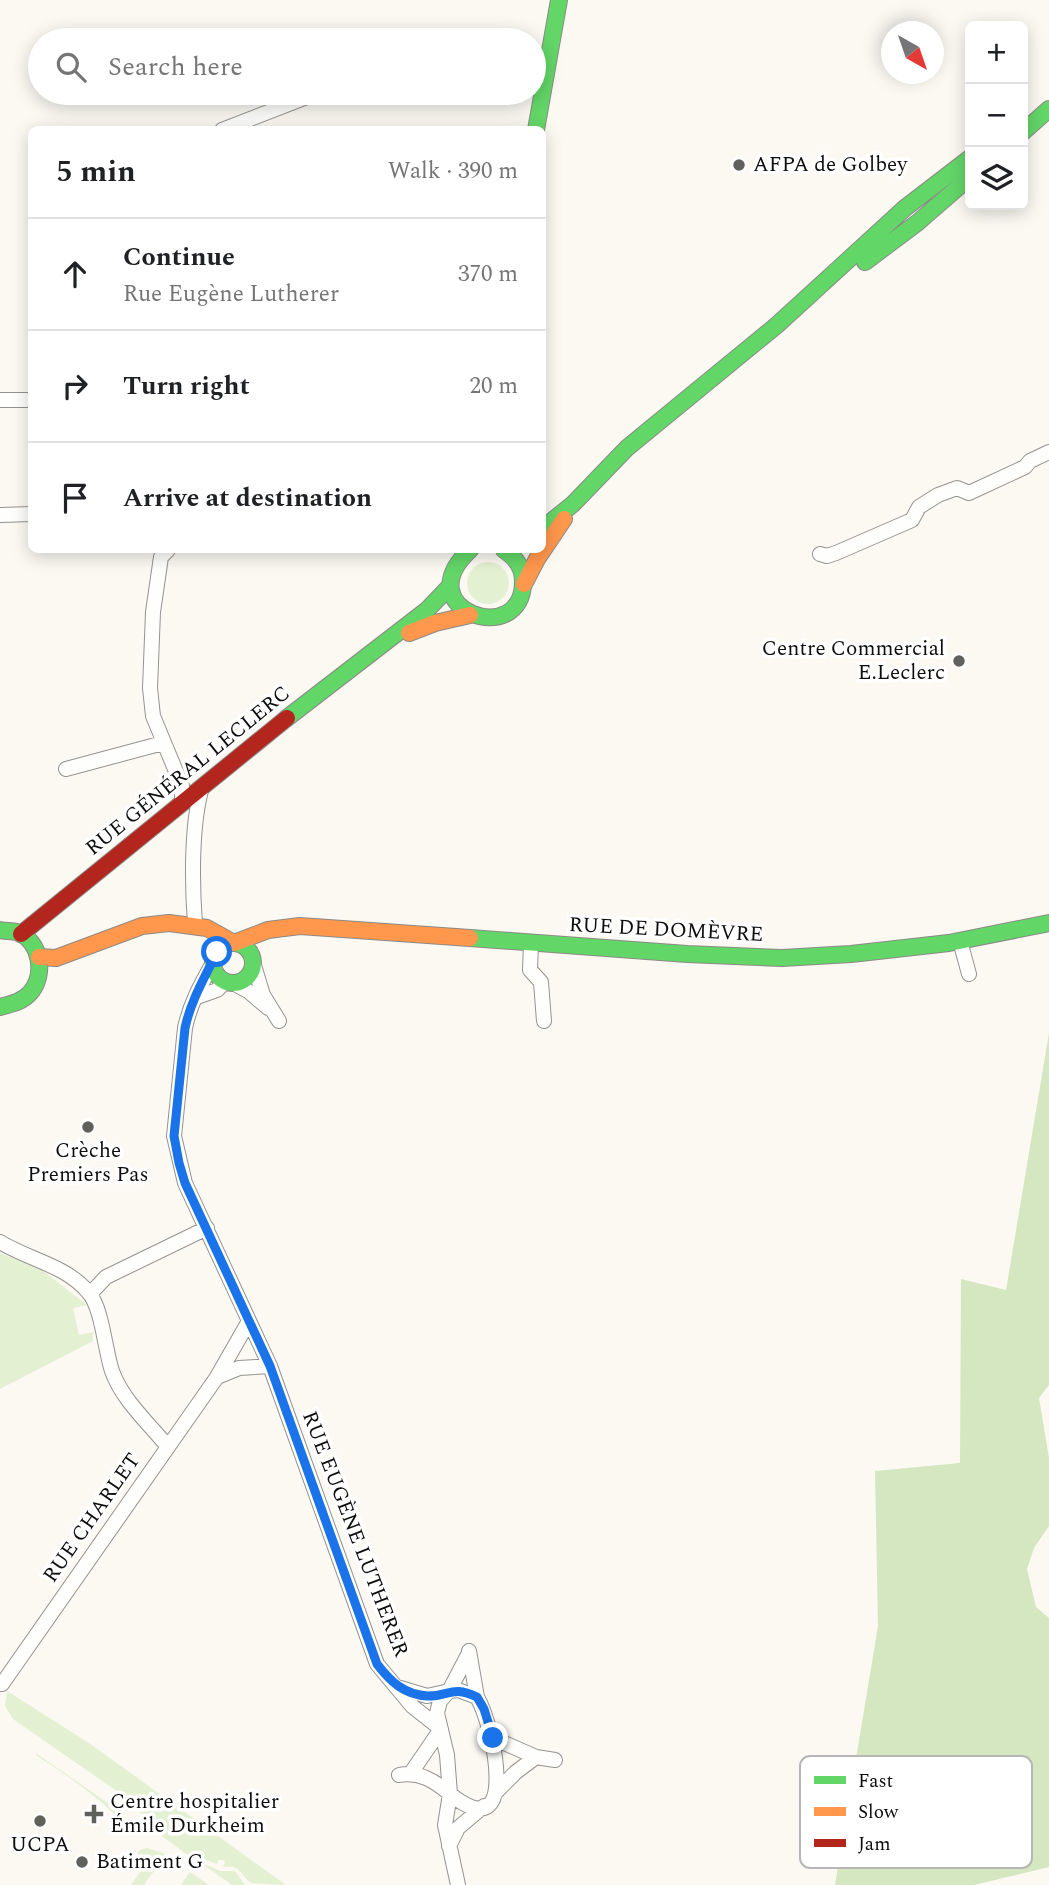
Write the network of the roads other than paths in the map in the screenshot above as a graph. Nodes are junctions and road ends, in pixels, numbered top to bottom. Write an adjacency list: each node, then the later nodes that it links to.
1 (559, 0): 2 (main road)
2 (546, 51)
3 (1049, 99): 7 (main road)
4 (286, 105): 8 (street)
5 (538, 105): 9 (main road)
6 (1049, 109): 10 (main road)
7 (1028, 114)
8 (232, 126)
9 (537, 126)
10 (1028, 128)
11 (965, 162): 13 (main road)
12 (965, 181): 13 (main road)
13 (776, 325): 17 (main road)
14 (0, 400): 15 (street)
15 (28, 400)
16 (1049, 452): 26 (street)
17 (573, 504): 20 (main road); 21 (main road)
18 (28, 514): 19 (street)
19 (0, 515)
20 (546, 526)
21 (546, 548)
22 (163, 553): 31 (street)
23 (463, 553): 28 (main road)
24 (508, 553): 27 (main road)
25 (543, 553): 27 (main road)
26 (820, 554)
27 (524, 584): 29 (main road, RUE GÉNÉRAL LECLERC)
28 (450, 586): 29 (main road); 30 (main road, RUE GÉNÉRAL LECLERC)
29 (470, 615): 30 (main road, RUE GÉNÉRAL LECLERC)
30 (383, 643): 33 (main road, RUE GÉNÉRAL LECLERC)
31 (163, 743): 32 (street); 34 (street)
32 (66, 769)
33 (202, 787): 34 (main road, RUE GÉNÉRAL LECLERC); 36 (street)
34 (182, 802): 39 (main road, RUE GÉNÉRAL LECLERC)
35 (1049, 923): 40 (main road, RUE DE DOMÈVRE)
36 (192, 925): 41 (main road); 43 (main road); 45 (main road)
37 (279, 928): 41 (main road, RUE DE DOMÈVRE); 42 (main road, RUE DE DOMÈVRE); 44 (main road)
38 (0, 930): 39 (main road)
39 (21, 934): 43 (main road)
40 (960, 941): 42 (main road, RUE DE DOMÈVRE); 46 (street)
41 (234, 943): 44 (main road); 45 (main road)
42 (531, 943): 50 (street)
43 (39, 957): 49 (main road)
44 (253, 962): 47 (main road); 47 (street)
45 (213, 963): 47 (main road); 48 (street, RUE EUGÈNE LUTHERER)
46 (969, 974)
47 (229, 982): 48 (street)
48 (197, 997): 51 (street, RUE EUGÈNE LUTHERER)
49 (0, 1007)
50 (544, 1021)
51 (207, 1228): 53 (street); 54 (street, RUE EUGÈNE LUTHERER)
52 (0, 1242): 53 (street)
53 (90, 1294): 57 (street)
54 (249, 1321): 55 (street, RUE EUGÈNE LUTHERER); 56 (street, RUE CHARLET)
55 (270, 1366): 56 (street); 59 (street, RUE EUGÈNE LUTHERER)
56 (217, 1377): 57 (street, RUE CHARLET)
57 (169, 1445): 58 (street, RUE CHARLET)
58 (1, 1683)
59 (397, 1687): 60 (street, RUE EUGÈNE LUTHERER); 62 (street, RUE EUGÈNE LUTHERER)
60 (449, 1691): 61 (street, RUE EUGÈNE LUTHERER); 61 (street); 62 (street)
61 (477, 1697): 63 (street)
62 (441, 1729): 67 (street); 67 (street)
63 (493, 1738): 64 (street); 66 (street)
64 (536, 1757): 65 (street); 66 (street)
65 (555, 1760)
66 (497, 1791): 68 (street)
67 (450, 1794): 68 (street); 69 (street)
68 (485, 1806): 69 (street)
69 (449, 1846): 70 (street)
70 (458, 1885)

